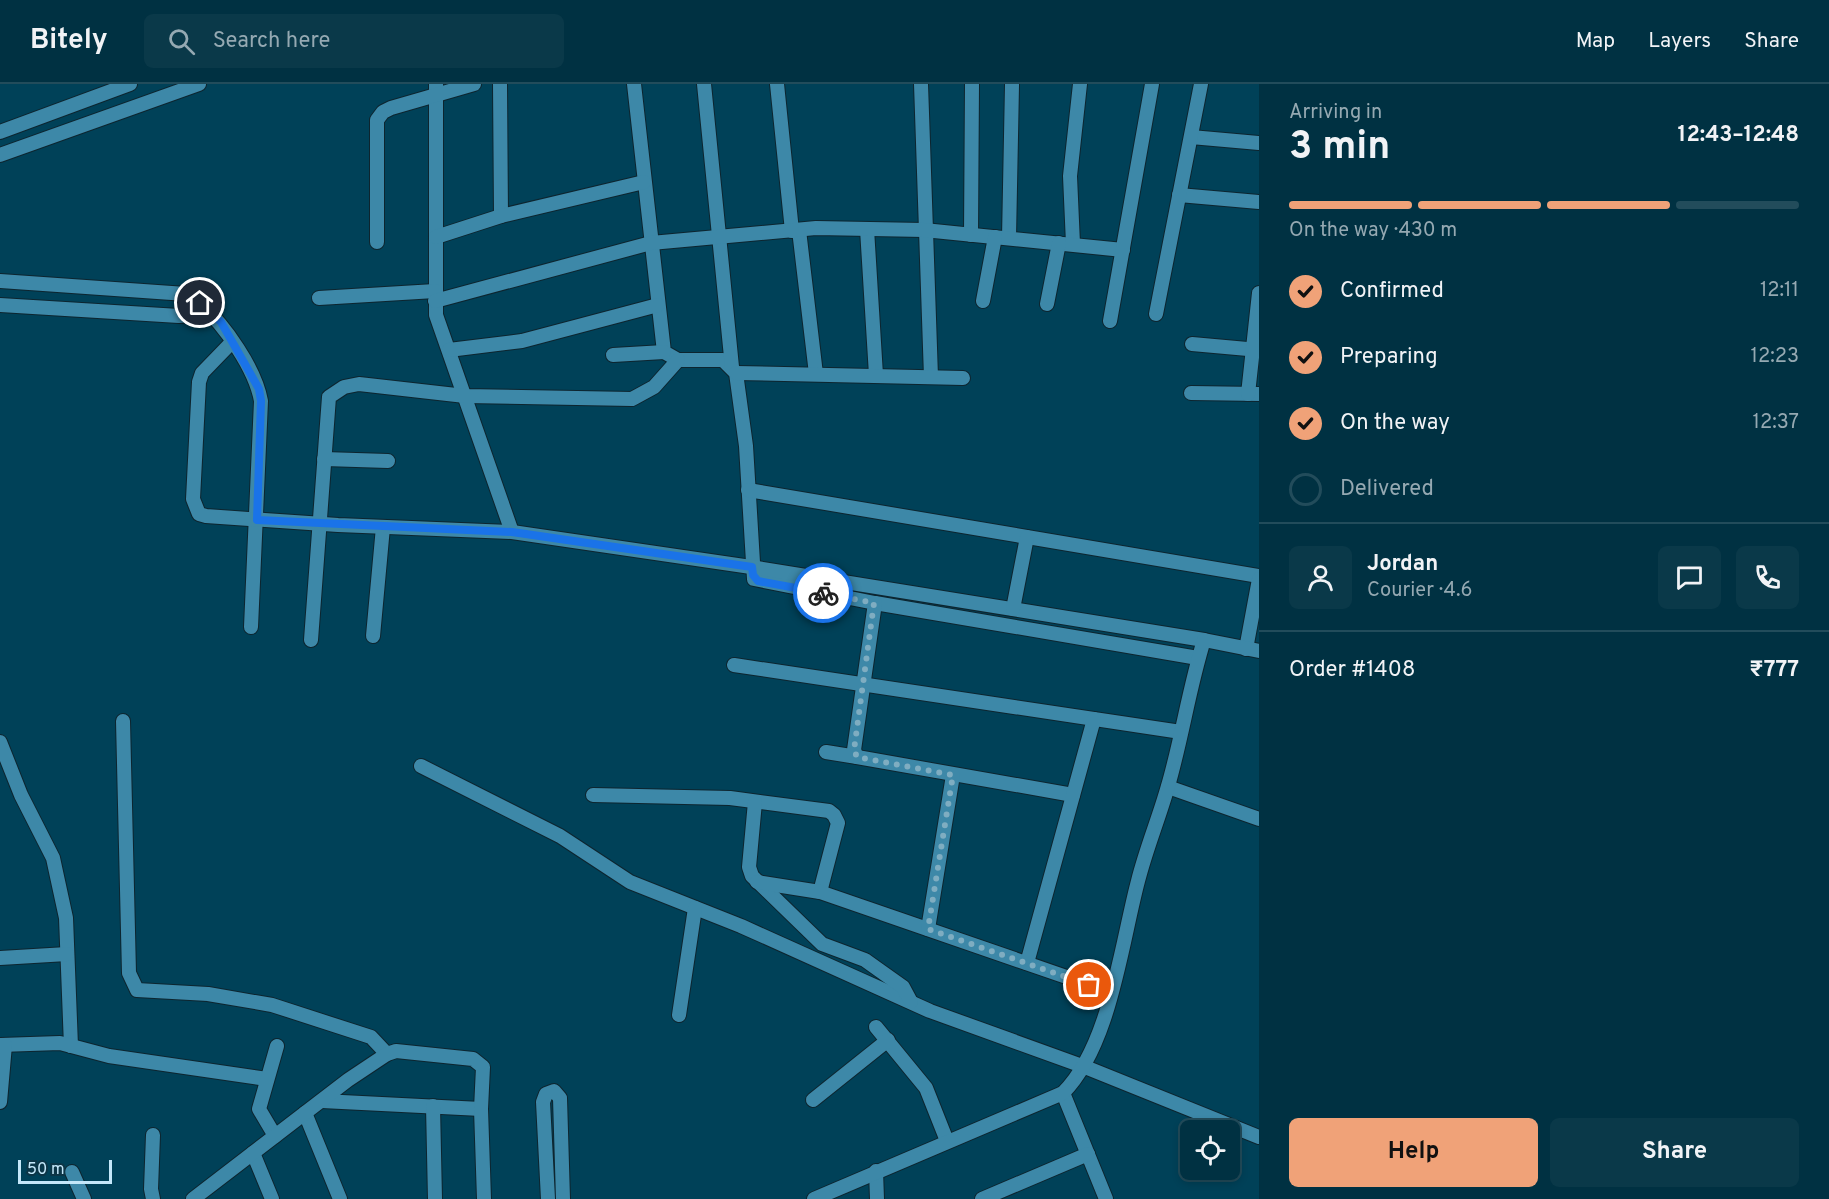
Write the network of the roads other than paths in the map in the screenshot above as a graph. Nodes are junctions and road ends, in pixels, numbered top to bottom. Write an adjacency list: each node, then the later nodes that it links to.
1 (130, 84): 15 (street)
2 (199, 84): 18 (street)
3 (474, 84): 14 (street)
4 (500, 84): 22 (street)
5 (634, 84): 19 (street)
6 (704, 84): 28 (street)
7 (777, 84): 24 (street)
8 (921, 84): 25 (street)
9 (972, 84): 26 (street)
10 (1080, 84): 33 (street)
11 (1152, 84): 34 (street)
12 (1201, 84): 16 (street)
13 (1012, 85): 29 (street)
14 (436, 89): 27 (street); 30 (street)
15 (0, 132)
16 (1191, 137): 17 (street); 20 (street)
17 (1259, 143)
18 (0, 155)
19 (644, 182): 22 (street); 31 (street)
20 (1179, 195): 21 (street); 44 (street)
21 (1259, 202)
22 (501, 216): 27 (street)
23 (867, 229): 24 (street); 25 (street); 55 (street)
24 (795, 230): 28 (street); 54 (street)
25 (924, 230): 26 (street); 56 (street)
26 (971, 235): 29 (street)
27 (436, 237): 37 (street)
28 (719, 237): 31 (street); 53 (street)
29 (1002, 238): 32 (street); 39 (street)
30 (377, 242)
31 (651, 243): 37 (street); 43 (street)
32 (1059, 243): 33 (street); 41 (street)
33 (1073, 244): 34 (street)
34 (1122, 250): 45 (street)
35 (0, 281): 40 (street)
36 (1259, 293): 48 (street)
37 (435, 296): 38 (street); 49 (street)
38 (319, 298)
39 (983, 301)
40 (200, 303): 42 (street); 46 (street)
41 (1047, 304)
42 (0, 305)
43 (658, 305): 49 (street); 50 (street)
44 (1156, 314)
45 (1110, 321)
46 (232, 342): 64 (street); 64 (street)
47 (1192, 344): 48 (street)
48 (1257, 349): 59 (street)
49 (448, 350): 60 (street)
50 (664, 351): 51 (street); 52 (street)
51 (613, 355)
52 (678, 360): 53 (street); 60 (street)
53 (734, 370): 54 (street); 63 (street)
54 (816, 374): 55 (street)
55 (876, 375): 56 (street)
56 (931, 377): 57 (street)
57 (963, 378)
58 (1191, 393): 59 (street)
59 (1254, 394)
60 (465, 396): 61 (street); 67 (street)
61 (324, 459): 62 (street); 65 (street)
62 (388, 461)
63 (748, 490): 68 (street); 69 (street)
64 (257, 520): 65 (street); 74 (street)
65 (320, 524): 66 (street); 77 (street)
66 (383, 527): 67 (street); 76 (street)
67 (512, 532): 69 (street)
68 (1027, 537): 70 (street); 72 (street)
69 (752, 567): 71 (street); 72 (street)
70 (1259, 578): 79 (street)
71 (874, 603): 75 (street); 82 (street)
72 (1013, 609): 73 (street)
73 (1063, 617): 75 (street); 78 (street)
74 (251, 627)
75 (1059, 634): 80 (street)
76 (373, 636)
77 (311, 640)
78 (1204, 640): 79 (street); 80 (street)
79 (1253, 650)
80 (1198, 658): 85 (street)
81 (734, 665): 82 (street)
82 (863, 684): 83 (street); 88 (street)
83 (1094, 719): 85 (street); 93 (street)
84 (123, 721): 111 (street)
85 (1180, 732): 91 (street)
86 (0, 742): 100 (street)
87 (826, 752): 88 (street)
88 (857, 757): 90 (street)
89 (421, 766): 98 (street)
90 (953, 775): 93 (street); 99 (street)
91 (1168, 787): 95 (street); 103 (street)
92 (593, 795): 94 (street)
93 (1073, 795): 102 (street)
94 (755, 802): 96 (street); 97 (street)
95 (1259, 819)
96 (757, 882): 97 (street); 104 (street)
97 (820, 892): 99 (street)
98 (695, 908): 104 (street); 105 (street)
99 (928, 929): 102 (street)
100 (67, 954): 101 (street); 109 (street)
101 (0, 958)
102 (1027, 963): 103 (street)
103 (1110, 992): 112 (street)
104 (911, 1002): 112 (street)
105 (679, 1015)
106 (876, 1027): 107 (street)
107 (888, 1040): 115 (street); 124 (street)
108 (3, 1045): 109 (street); 117 (street)
109 (71, 1046): 113 (street)
110 (277, 1046): 113 (street)
111 (387, 1054): 116 (street); 119 (street)
112 (1085, 1067): 114 (street); 123 (street)
113 (267, 1079): 122 (street)
114 (1063, 1093): 124 (street); 126 (street)
115 (813, 1100)
116 (322, 1101): 118 (street); 120 (street)
117 (0, 1102)
118 (433, 1106): 119 (street); 136 (street)
119 (481, 1109): 129 (street)
120 (305, 1113): 122 (street); 135 (street)
121 (153, 1135): 132 (street)
122 (276, 1136): 125 (street)
123 (1259, 1137)
124 (947, 1141): 128 (street)
125 (253, 1153): 133 (street); 134 (street)
126 (1088, 1154): 140 (street); 141 (street)
127 (72, 1172): 131 (street)
128 (876, 1172): 130 (street); 139 (street)
129 (482, 1198)
130 (816, 1198)
131 (84, 1199)
132 (153, 1199)
133 (194, 1199)
134 (272, 1199)
135 (340, 1199)
136 (435, 1199)
137 (548, 1199): 138 (street)
138 (563, 1199)
139 (877, 1199)
140 (982, 1199)
141 (1106, 1199)

